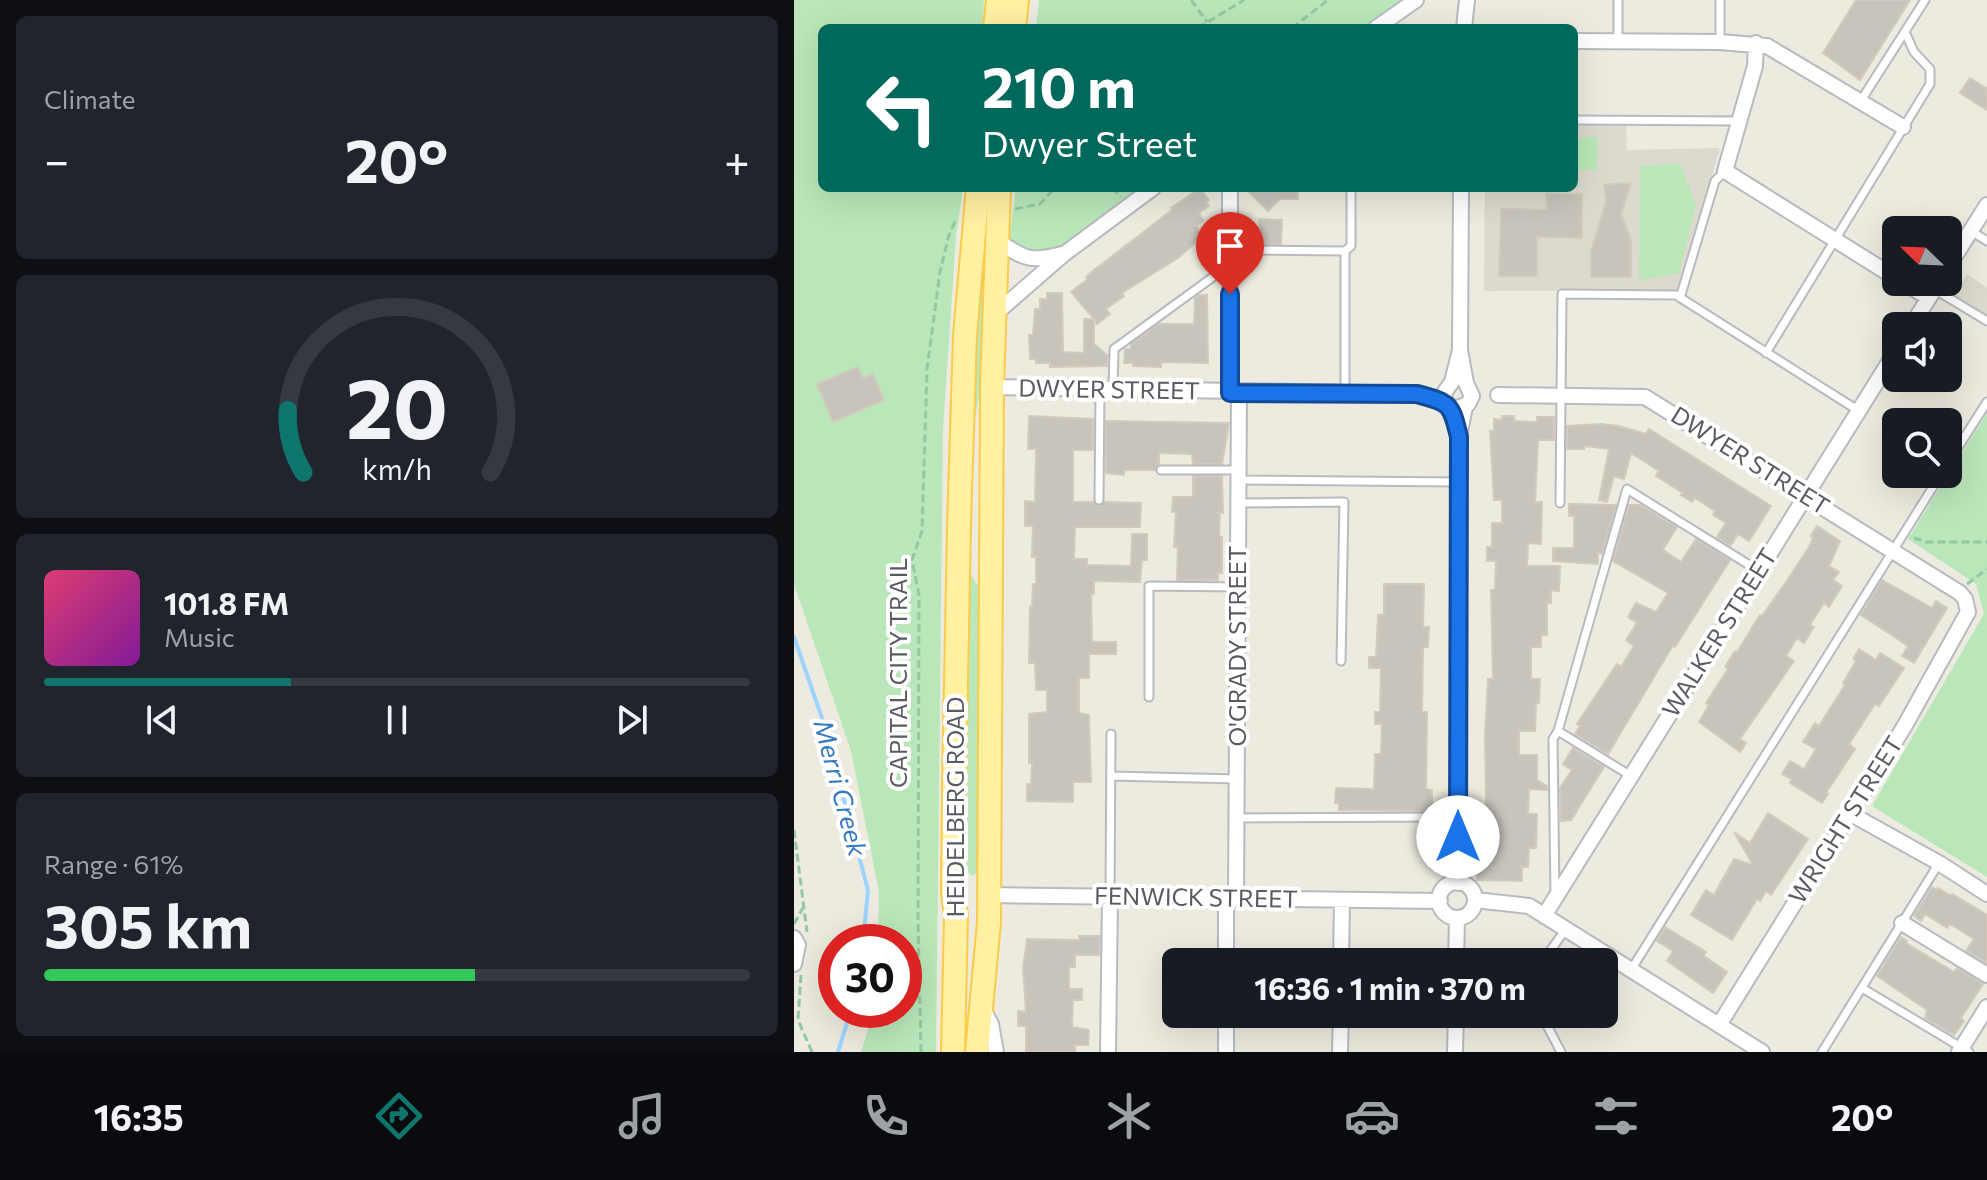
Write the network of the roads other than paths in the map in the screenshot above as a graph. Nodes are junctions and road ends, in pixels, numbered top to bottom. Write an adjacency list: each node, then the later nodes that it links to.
1 (998, 0): 8 (main road)
2 (1017, 0): 9 (main road)
3 (1416, 0): 10 (street)
4 (1467, 0): 11 (street)
5 (1618, 0): 14 (lane)
6 (1720, 0): 15 (lane)
7 (1925, 0): 12 (lane)
8 (995, 24)
9 (1014, 24)
10 (1386, 24)
11 (1464, 24)
12 (1905, 32): 17 (lane); 20 (lane)
13 (1578, 41): 14 (street)
14 (1618, 41): 15 (street)
15 (1720, 42): 16 (street)
16 (1756, 43): 17 (street); 19 (street)
17 (1860, 102): 20 (street)
18 (1578, 120): 19 (lane)
19 (1738, 121): 21 (street)
20 (1903, 127): 31 (lane)
21 (1725, 171): 31 (street); 39 (lane)
22 (978, 192): 65 (main road, HEIDELBERG ROAD)
23 (999, 192): 30 (main road, HEIDELBERG ROAD)
24 (1148, 192): 35 (street)
25 (1230, 192): 36 (street, O'GRADY STREET)
26 (1351, 192): 34 (lane)
27 (1461, 192): 44 (street)
28 (1987, 205): 29 (street)
29 (1971, 231): 32 (lane); 33 (street)
30 (996, 240): 35 (street); 40 (main road, HEIDELBERG ROAD)
31 (1836, 241): 37 (street); 42 (lane)
32 (1987, 241)
33 (1962, 245)
34 (1345, 251): 36 (lane); 48 (lane)
35 (1064, 254): 40 (street)
36 (1230, 257): 46 (lane); 47 (street, O'GRADY STREET)
37 (1882, 269)
38 (1944, 296): 41 (lane)
39 (1680, 298): 42 (lane); 51 (lane)
40 (994, 315): 45 (main road, HEIDELBERG ROAD)
41 (1987, 321)
42 (1766, 353): 54 (lane)
43 (1882, 374): 54 (street, WALKER STREET)
44 (1455, 384): 49 (street, DWYER STREET); 53 (street); 53 (street)
45 (992, 387): 46 (street, DWYER STREET); 66 (main road, HEIDELBERG ROAD)
46 (1106, 390): 47 (street, DWYER STREET); 61 (lane)
47 (1235, 393): 48 (street, DWYER STREET); 57 (street, O'GRADY STREET)
48 (1345, 394): 49 (street, DWYER STREET)
49 (1417, 394): 53 (street, DWYER STREET)
50 (1498, 395): 51 (street, DWYER STREET)
51 (1562, 396): 60 (street, DWYER STREET); 63 (lane)
52 (1987, 402): 55 (lane)
53 (1454, 406): 58 (street)
54 (1859, 411): 60 (street, WALKER STREET)
55 (1962, 441)
56 (1161, 470): 57 (lane)
57 (1239, 475): 58 (lane); 62 (street, O'GRADY STREET)
58 (1458, 482): 78 (street)
59 (1932, 488): 64 (lane)
60 (1806, 496): 64 (street, DWYER STREET); 67 (street, WALKER STREET)
61 (1099, 500)
62 (1239, 503): 68 (street, O'GRADY STREET); 70 (lane)
63 (1560, 503)
64 (1893, 550): 69 (street, DWYER STREET); 101 (lane)
65 (958, 562): 66 (main road); 82 (main road, HEIDELBERG ROAD)
66 (991, 564): 84 (main road, HEIDELBERG ROAD)
67 (1759, 571): 72 (lane); 75 (street, WALKER STREET)
68 (1239, 587): 71 (lane); 76 (street, O'GRADY STREET)
69 (1968, 612): 77 (street, WRIGHT STREET)
70 (1341, 661)
71 (1149, 697)
72 (1558, 731): 75 (lane); 87 (lane)
73 (1111, 734): 74 (lane)
74 (1111, 776): 76 (lane); 85 (lane)
75 (1631, 776): 87 (street, WALKER STREET)
76 (1238, 779): 79 (street, O'GRADY STREET)
77 (1851, 814): 80 (street); 106 (street, WRIGHT STREET)
78 (1458, 817): 79 (lane); 81 (street)
79 (1237, 818): 86 (street, O'GRADY STREET)
80 (1939, 863): 83 (street); 93 (lane)
81 (1458, 883): 88 (street); 90 (street)
82 (953, 892): 84 (main road, FENWICK STREET); 112 (main road, HEIDELBERG ROAD)
83 (1987, 894)
84 (987, 895): 85 (street, FENWICK STREET); 105 (main road, HEIDELBERG ROAD)
85 (1110, 897): 86 (street, FENWICK STREET); 115 (street)
86 (1231, 898): 89 (street, FENWICK STREET); 96 (street, O'GRADY STREET)
87 (1555, 898): 91 (street, WALKER STREET)
88 (1475, 900): 91 (street); 92 (street)
89 (1342, 901): 90 (street, FENWICK STREET); 97 (street)
90 (1440, 901): 92 (street)
91 (1544, 916): 94 (street)
92 (1457, 918): 98 (street)
93 (1902, 923): 102 (street); 103 (lane)
94 (1566, 929): 99 (lane); 101 (street)
95 (794, 938): 100 (street)
96 (1227, 948)
97 (1341, 948)
98 (1456, 948)
99 (1552, 948)
100 (794, 964)
101 (1631, 970): 106 (street)
102 (1987, 975)
103 (1862, 988): 111 (lane); 121 (lane)
104 (1987, 1007): 111 (street)
105 (982, 1009): 113 (main road, HEIDELBERG ROAD); 114 (street)
106 (1719, 1025): 120 (street)
107 (1226, 1028): 116 (street)
108 (1341, 1028): 117 (street)
109 (1456, 1028): 118 (street)
110 (1548, 1028): 119 (lane)
111 (1963, 1051)
112 (953, 1052)
113 (977, 1052)
114 (996, 1052)
115 (1108, 1052)
116 (1226, 1052)
117 (1340, 1052)
118 (1455, 1052)
119 (1561, 1052)
120 (1762, 1052)
121 (1822, 1052)

